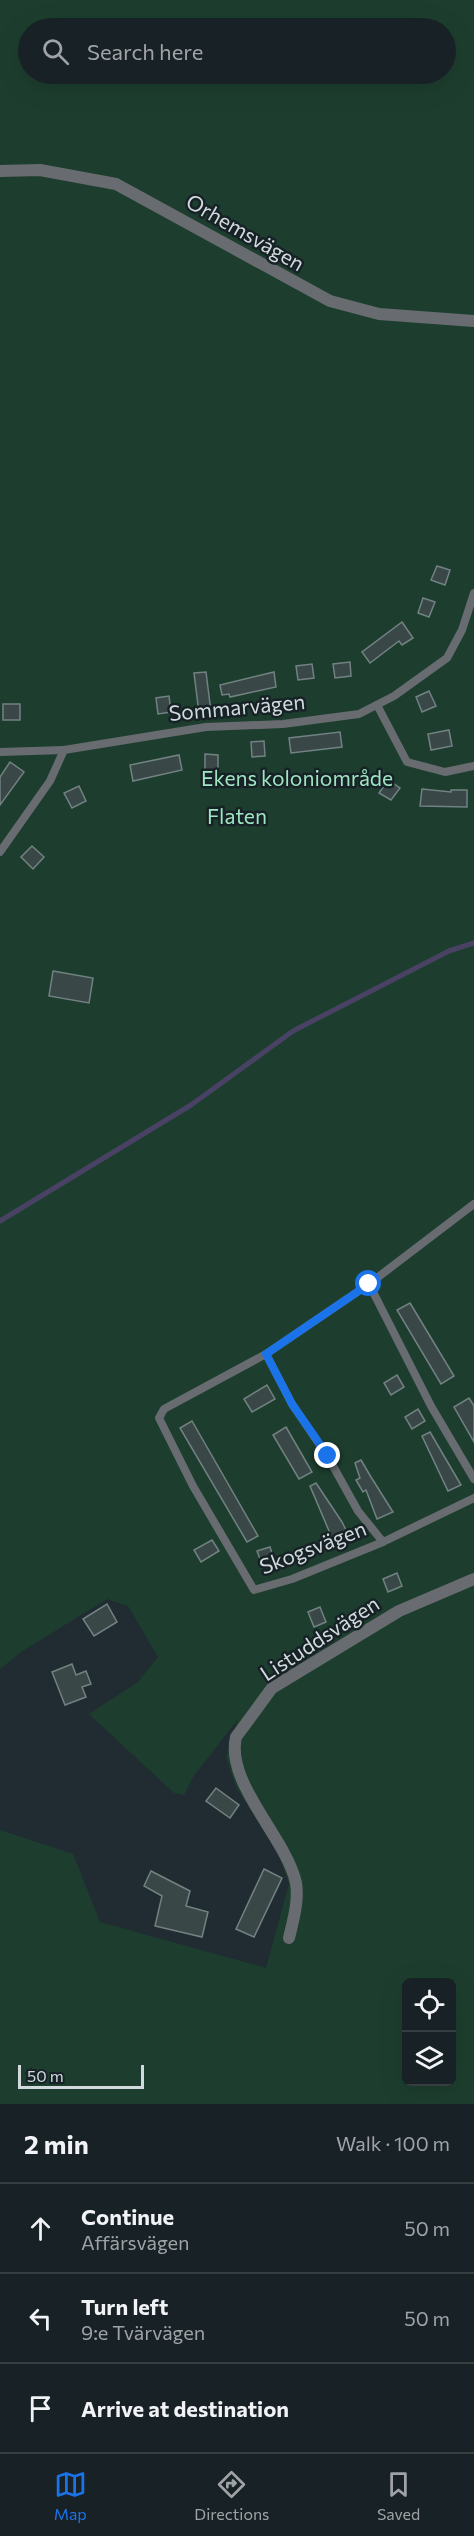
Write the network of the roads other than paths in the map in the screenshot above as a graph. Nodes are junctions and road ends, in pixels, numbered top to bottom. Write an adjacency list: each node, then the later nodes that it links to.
1 (0, 171): 2 (street, Orhemsvägen)
2 (474, 321)
3 (474, 593): 4 (lane, Sommarvägen)
4 (377, 705): 5 (lane, Sommarvägen); 7 (lane)
5 (64, 750): 6 (lane, Sommarvägen); 8 (lane)
6 (0, 752)
7 (474, 766)
8 (0, 852)
9 (474, 1204): 10 (lane)
10 (369, 1284): 11 (lane); 12 (lane)
11 (266, 1354): 14 (lane); 14 (lane, Skogsvägen)
12 (474, 1479)
13 (474, 1498): 14 (lane, Skogsvägen)
14 (382, 1542)
15 (474, 1580): 16 (street, Listuddsvägen)
16 (289, 1938)

